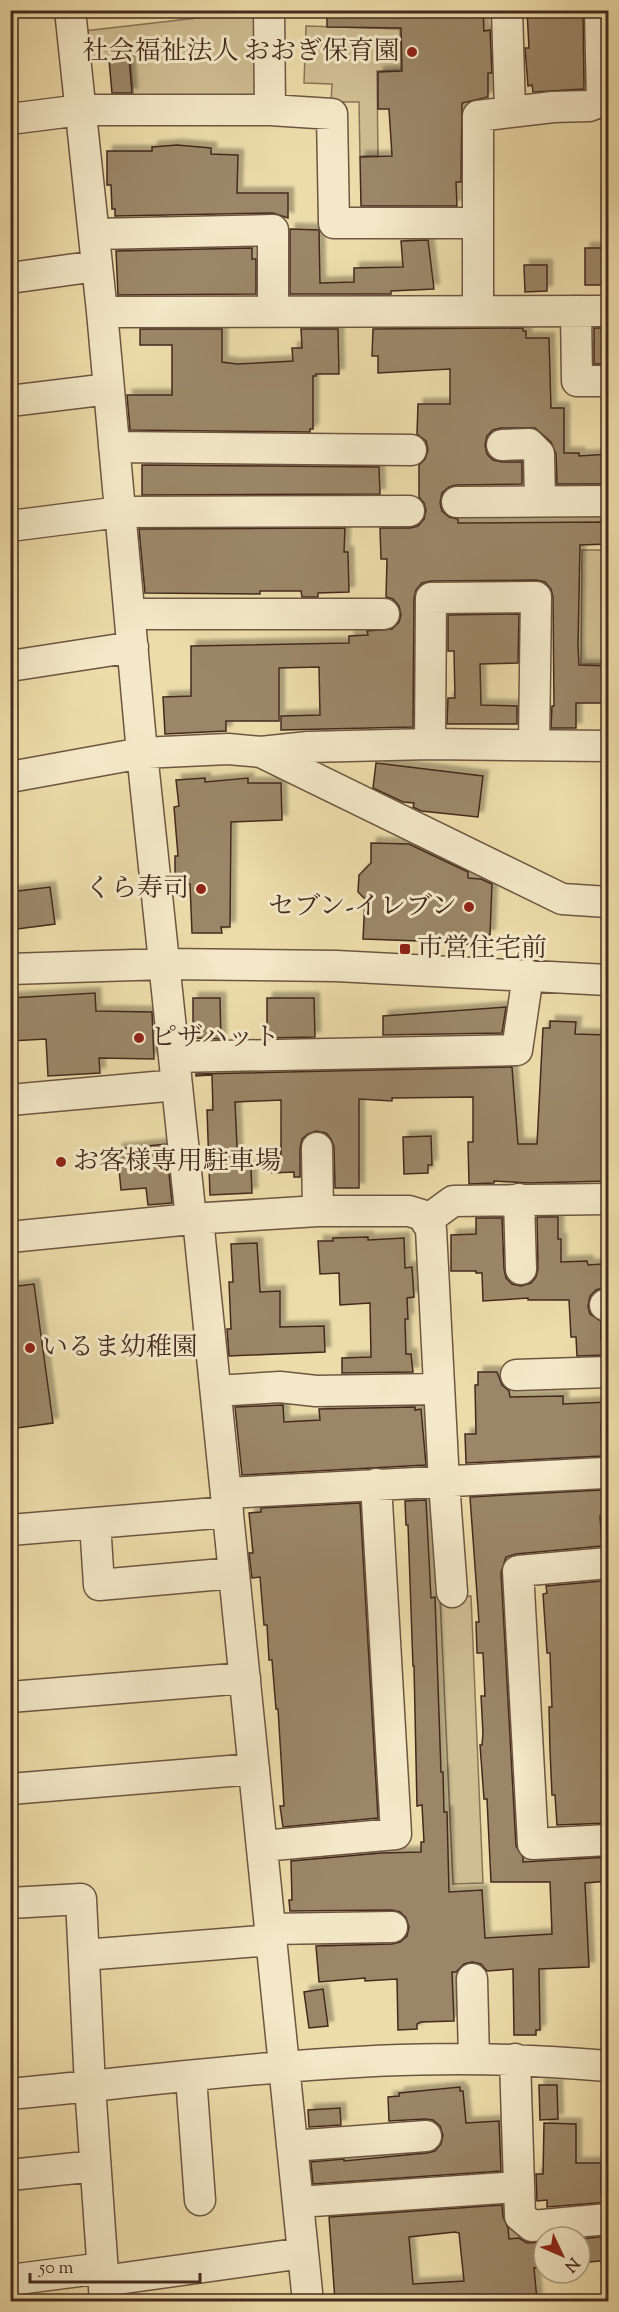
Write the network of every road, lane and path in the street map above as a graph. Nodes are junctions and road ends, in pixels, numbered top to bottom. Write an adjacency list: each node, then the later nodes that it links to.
1 (70, 10): 6 (street)
2 (269, 10): 7 (street)
3 (507, 10): 8 (street)
4 (600, 10): 5 (street)
5 (605, 101): 8 (street)
6 (81, 110): 7 (street); 9 (street); 11 (street)
7 (270, 110): 10 (street)
8 (510, 111): 10 (street)
9 (10, 119)
10 (477, 223): 14 (street)
11 (94, 234): 12 (street); 15 (street)
12 (97, 266): 13 (street); 18 (street)
13 (10, 278)
14 (478, 310): 15 (street); 16 (street)
15 (273, 311): 18 (street)
16 (576, 311): 17 (street); 19 (street)
17 (609, 311)
18 (102, 312): 20 (street)
19 (609, 381)
20 (109, 389): 21 (street); 23 (street)
21 (10, 401)
22 (502, 445): 25 (street)
23 (114, 447): 24 (street); 29 (street)
24 (411, 450)
25 (540, 501): 26 (street); 27 (street)
26 (609, 501)
27 (457, 502)
28 (409, 511): 29 (street)
29 (120, 512): 30 (street); 31 (street)
30 (10, 526)
31 (129, 614): 32 (street); 33 (street)
32 (384, 614)
33 (133, 647): 34 (street); 39 (street)
34 (10, 666)
35 (430, 744): 36 (street); 36 (street); 38 (street)
36 (534, 744): 37 (street)
37 (609, 746)
38 (261, 752): 39 (street); 41 (street)
39 (142, 753): 40 (street); 42 (street)
40 (10, 777)
41 (609, 902)
42 (165, 964): 43 (street); 44 (street); 46 (street)
43 (10, 969)
44 (528, 975): 45 (street); 46 (street)
45 (609, 980)
46 (176, 1071): 47 (street); 52 (street)
47 (10, 1100)
48 (317, 1148): 51 (street)
49 (519, 1199): 50 (street); 53 (street); 55 (street)
50 (609, 1199)
51 (318, 1211): 52 (street); 53 (street)
52 (195, 1219): 54 (street); 59 (street)
53 (427, 1220): 58 (street)
54 (10, 1237)
55 (521, 1269)
56 (609, 1371): 57 (street)
57 (516, 1375)
58 (439, 1389): 59 (street); 61 (street)
59 (216, 1391): 63 (street)
60 (604, 1473): 61 (street)
61 (444, 1482): 62 (street); 68 (street)
62 (376, 1484): 63 (street); 74 (street)
63 (227, 1503): 64 (street); 67 (street)
64 (94, 1523): 65 (street); 67 (street)
65 (10, 1530)
66 (609, 1563): 73 (street)
67 (234, 1573): 69 (street)
68 (452, 1592)
69 (245, 1678): 70 (street); 71 (street)
70 (10, 1697)
71 (254, 1769): 72 (street); 74 (street)
72 (10, 1789)
73 (609, 1840)
74 (262, 1846): 77 (street)
75 (10, 1903): 78 (street)
76 (392, 1927): 77 (street)
77 (271, 1934): 78 (street); 83 (street)
78 (84, 1955): 85 (street)
79 (472, 1979): 80 (street)
80 (474, 2059): 81 (street); 83 (street)
81 (515, 2059): 82 (street); 91 (street)
82 (609, 2066)
83 (284, 2068): 84 (street); 88 (street)
84 (190, 2077): 85 (street); 92 (street)
85 (90, 2086): 86 (street); 89 (street)
86 (10, 2094)
87 (426, 2136): 88 (street)
88 (292, 2146): 93 (street)
89 (95, 2166): 90 (street); 97 (street)
90 (10, 2175)
91 (517, 2187): 93 (street); 94 (street)
92 (200, 2200)
93 (298, 2202): 95 (street)
94 (609, 2219)
95 (303, 2253): 97 (street); 98 (street)
96 (10, 2280): 97 (street)
97 (104, 2283)
98 (308, 2301)

